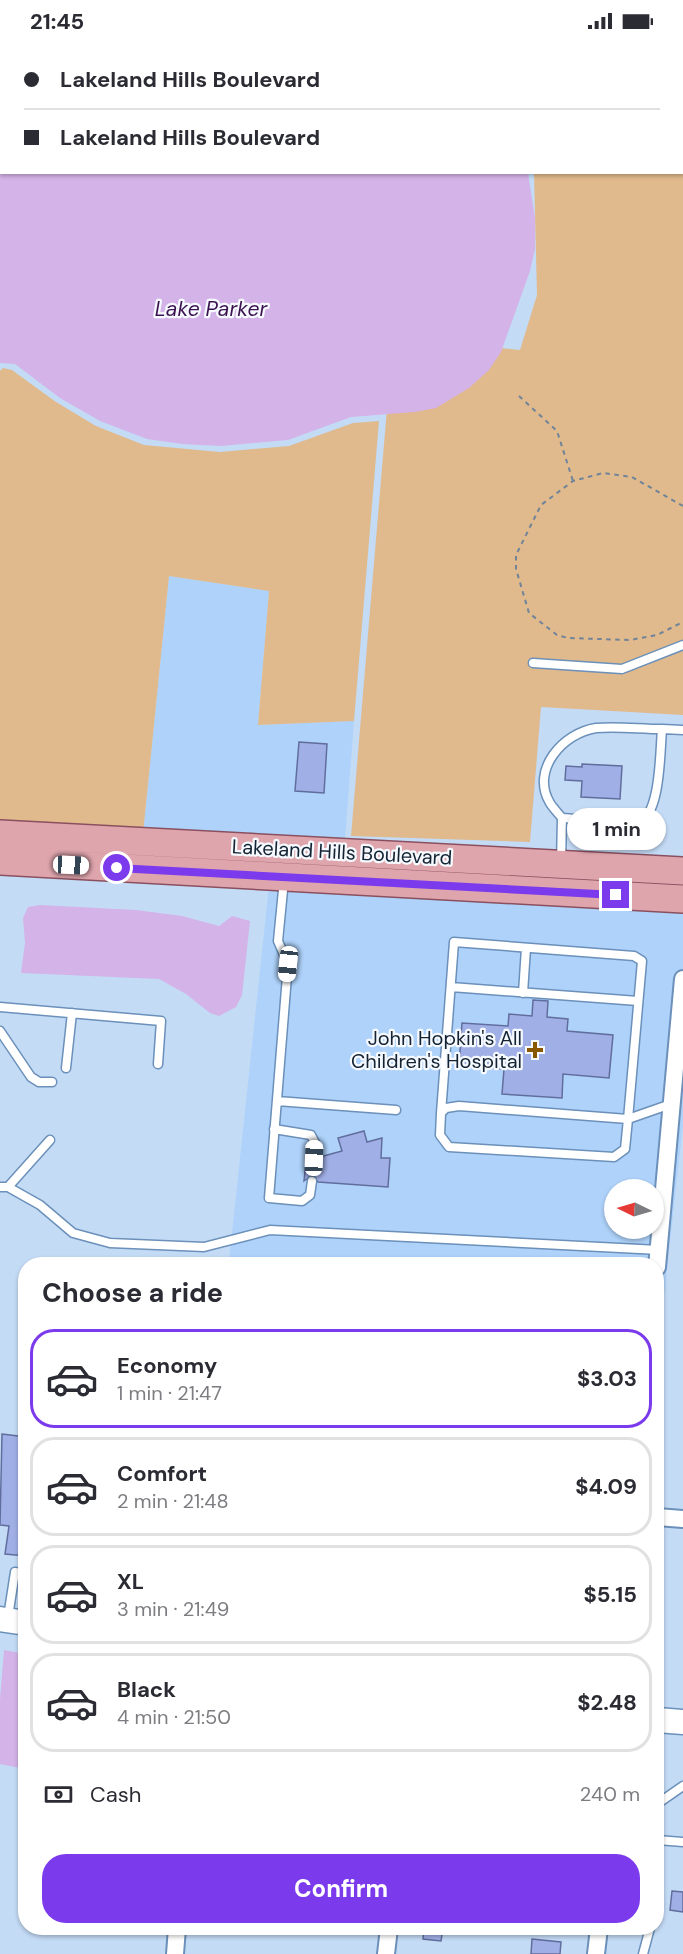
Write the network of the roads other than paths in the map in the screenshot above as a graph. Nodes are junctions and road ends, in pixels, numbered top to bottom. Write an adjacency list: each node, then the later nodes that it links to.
1 (683, 645): 2 (lane)
2 (532, 663)
3 (662, 729): 4 (lane); 5 (lane); 5 (lane)
4 (683, 730)
5 (562, 818): 10 (lane)
6 (0, 834): 8 (main road, Lakeland Hills Boulevard)
7 (0, 844): 8 (main road)
8 (184, 844): 10 (main road, Lakeland Hills Boulevard)
9 (0, 861): 12 (main road, Lakeland Hills Boulevard)
10 (561, 863): 11 (main road, Lakeland Hills Boulevard)
11 (683, 872)
12 (284, 876): 13 (main road, Lakeland Hills Boulevard); 26 (lane)
13 (683, 899)
14 (526, 948): 16 (lane); 17 (lane); 18 (lane)
15 (683, 979): 25 (street)
16 (450, 987): 17 (lane); 29 (lane)
17 (523, 993): 18 (lane)
18 (638, 1001): 30 (lane)
19 (0, 1007): 20 (lane)
20 (72, 1013): 22 (lane); 23 (lane)
21 (0, 1031): 24 (lane)
22 (158, 1064)
23 (66, 1068)
24 (52, 1082)
25 (678, 1083): 27 (street)
26 (277, 1101): 28 (lane); 31 (lane)
27 (671, 1104): 30 (lane); 37 (street)
28 (396, 1110)
29 (441, 1113): 30 (lane); 30 (lane)
30 (628, 1119)
31 (274, 1130): 33 (lane); 34 (lane)
32 (50, 1140): 35 (lane)
33 (314, 1158)
34 (312, 1181)
35 (4, 1187): 36 (lane)
36 (631, 1257)
37 (658, 1257)
38 (664, 1518): 39 (street)
39 (683, 1519)
40 (18, 1573): 41 (lane)
41 (11, 1621)
42 (664, 1721): 43 (street)
43 (683, 1722)
44 (683, 1785): 45 (lane)
45 (664, 1799)
46 (664, 1841): 47 (lane)
47 (683, 1842)
48 (176, 1935): 52 (street)
49 (388, 1935): 53 (street)
50 (598, 1935): 54 (street)
51 (648, 1935): 56 (lane)
52 (175, 1954)
53 (386, 1954)
54 (596, 1954): 55 (lane)
55 (604, 1954)
56 (643, 1954)

